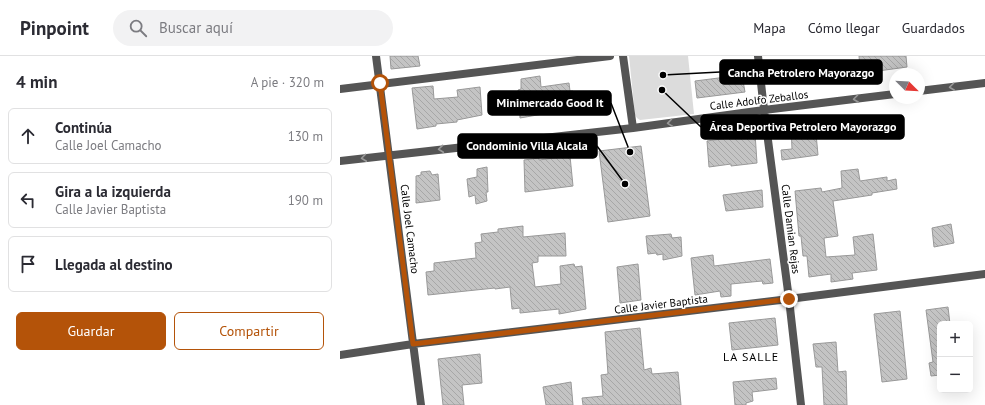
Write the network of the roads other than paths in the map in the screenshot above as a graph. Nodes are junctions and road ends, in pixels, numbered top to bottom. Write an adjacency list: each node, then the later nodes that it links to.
1 (376, 56): 5 (street, Calle Joel Camacho)
2 (610, 56): 5 (street)
3 (623, 56): 11 (street)
4 (758, 56): 10 (street, Calle Damian Rejas)
5 (380, 83): 7 (street); 12 (street, Calle Joel Camacho)
6 (985, 83): 8 (street, one-way to 8)
7 (340, 89)
8 (925, 90)
9 (889, 95): 10 (street, Calle Adolfo Zeballos, one-way to 10)
10 (764, 110): 11 (street, Calle Adolfo Zeballos, one-way to 11); 15 (street, Calle Damian Rejas)
11 (633, 128): 12 (street, Calle Adolfo Zeballos, one-way to 12)
12 (389, 155): 13 (street, Calle Adolfo Zeballos, one-way to 13); 16 (street, Calle Joel Camacho)
13 (340, 162)
14 (985, 274): 15 (street, Calle Javier Baptista)
15 (789, 299): 16 (street, Calle Javier Baptista); 19 (street, Calle Damian Rejas)
16 (413, 344): 17 (street, Calle Javier Baptista); 18 (street, Calle Joel Camacho)
17 (340, 355)
18 (421, 405)
19 (801, 405)

